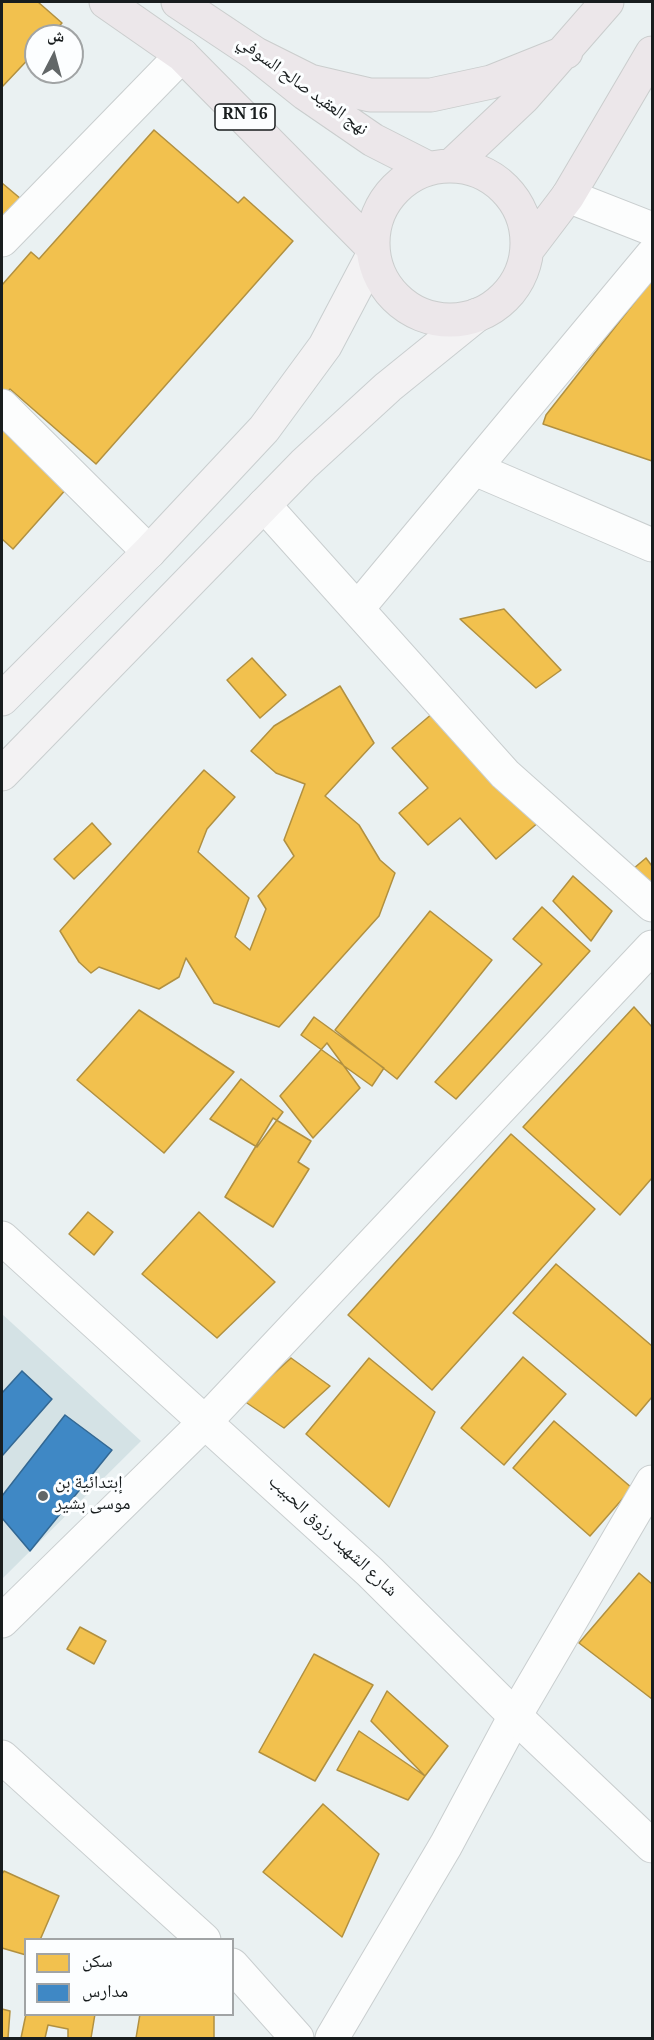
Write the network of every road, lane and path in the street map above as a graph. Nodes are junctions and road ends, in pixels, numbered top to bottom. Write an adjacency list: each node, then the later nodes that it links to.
1 (106, 2): 7 (main road, RN 16)
2 (178, 2): 6 (main road, نهج العقيد صالح السوفي)
3 (607, 2): 4 (main road)
4 (566, 52): 6 (main road); 8 (main road)
5 (652, 53): 9 (main road)
6 (256, 54): 8 (main road, نهج العقيد صالح السوفي)
7 (182, 56): 11 (street); 13 (main road, RN 16)
8 (440, 167): 12 (main road); 13 (main road)
9 (568, 196): 10 (street); 12 (main road)
10 (652, 229)
11 (2, 240)
12 (527, 250): 15 (main road)
13 (373, 251): 15 (main road); 20 (main road)
14 (652, 255): 17 (street)
15 (477, 315): 18 (main road)
16 (2, 406): 20 (street)
17 (475, 469): 19 (street); 21 (street)
18 (264, 505): 21 (street); 23 (main road)
19 (652, 545)
20 (149, 552): 22 (main road)
21 (358, 608): 24 (street)
22 (2, 699)
23 (2, 774)
24 (652, 905)
25 (652, 947): 27 (street)
26 (2, 1238): 27 (street, شارع الشهيد رزوق الحبيب)
27 (204, 1423): 29 (street); 30 (street, شارع الشهيد رزوق الحبيب)
28 (652, 1482): 30 (street)
29 (2, 1621)
30 (515, 1716): 32 (street, شارع الشهيد رزوق الحبيب); 36 (street)
31 (2, 1757): 33 (street)
32 (646, 1830)
33 (202, 1938)
34 (234, 1967): 35 (street)
35 (297, 2038)
36 (332, 2038)

